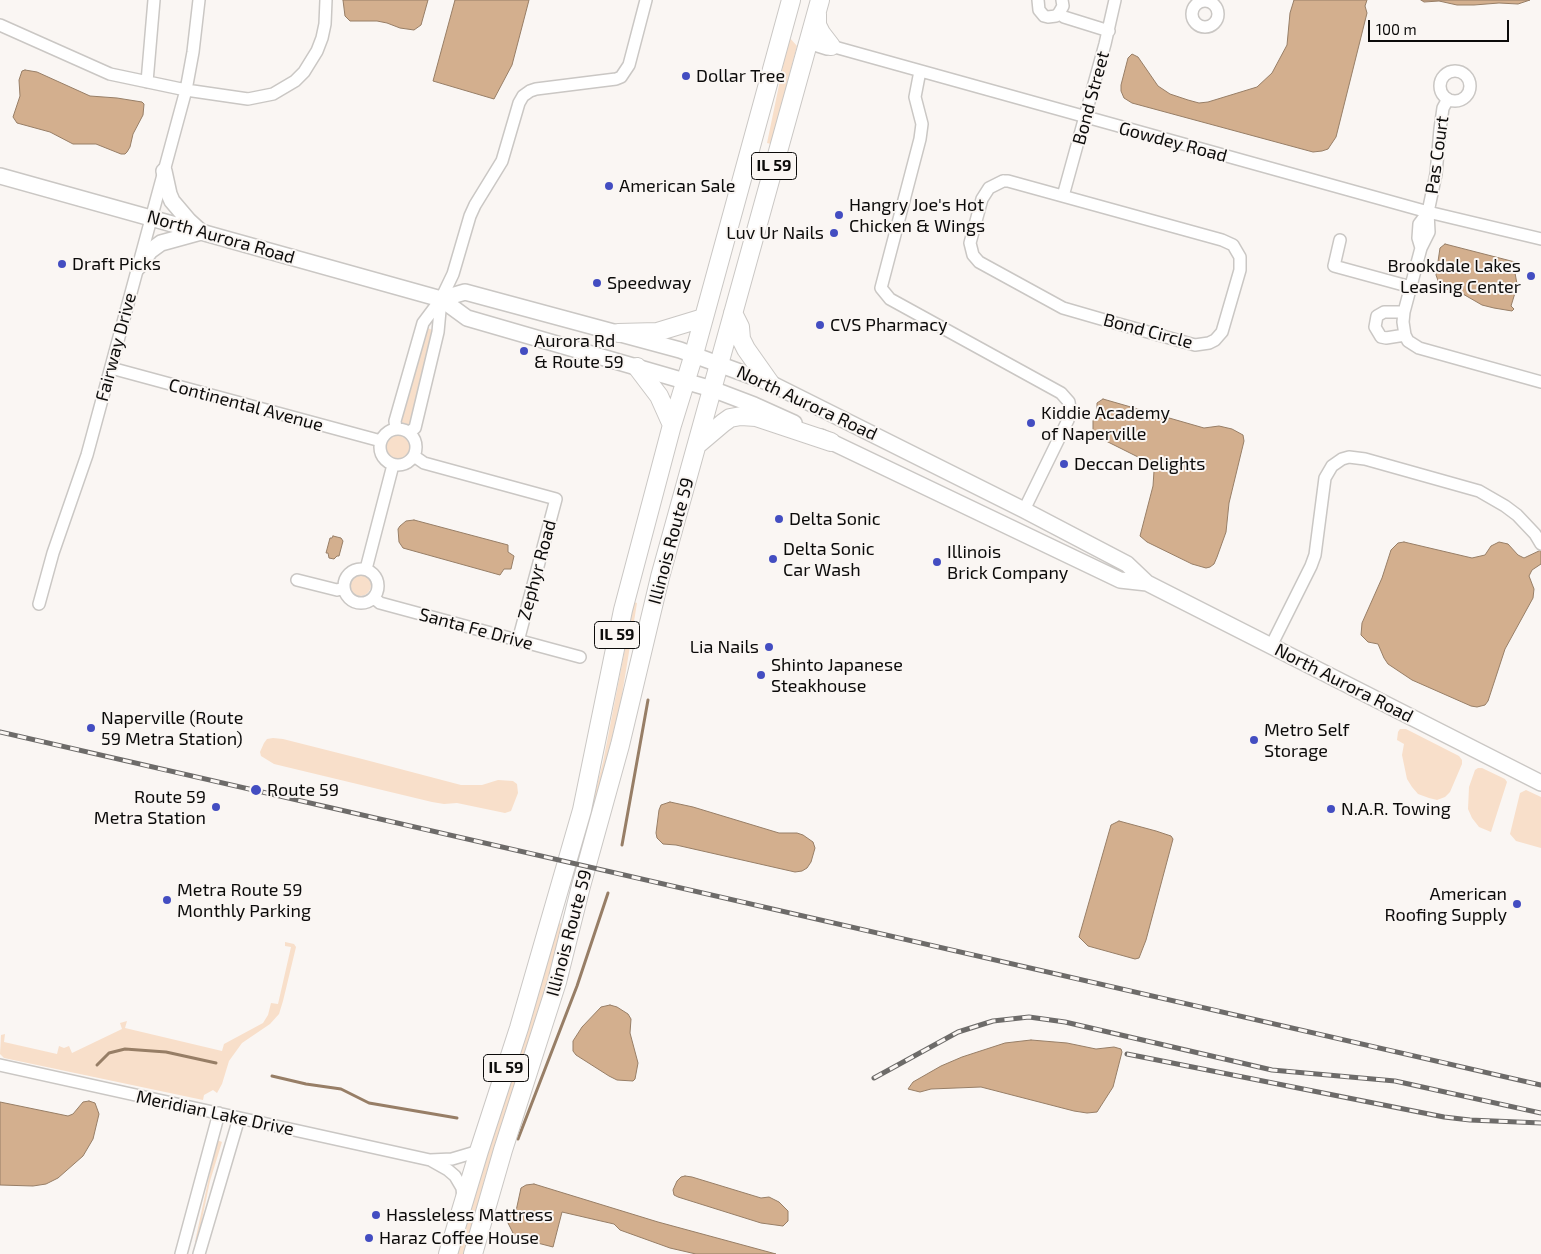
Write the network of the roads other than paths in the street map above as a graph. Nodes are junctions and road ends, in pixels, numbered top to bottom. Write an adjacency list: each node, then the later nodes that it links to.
1 (154, 0): 17 (street)
2 (199, 0): 18 (street, Fairway Drive)
3 (326, 0): 18 (street)
4 (646, 0): 31 (street)
5 (791, 0): 11 (main road, Illinois Route 59 / IL 59)
6 (1038, 0): 10 (street)
7 (1062, 0): 10 (street)
8 (1116, 0): 13 (street, Bond Street)
9 (818, 6): 14 (main road, Illinois Route 59 / IL 59); 15 (main road)
10 (1059, 13): 13 (street)
11 (785, 21): 14 (main road); 34 (main road, Illinois Route 59 / IL 59)
12 (0, 25): 17 (street)
13 (1109, 31): 20 (street, Bond Street)
14 (808, 43): 15 (street, Gowdey Road); 33 (main road, Illinois Route 59 / IL 59)
15 (832, 46): 16 (street, Gowdey Road)
16 (920, 71): 20 (street, Gowdey Road); 53 (street)
17 (146, 82): 18 (street)
18 (186, 90): 21 (street, Fairway Drive)
19 (1448, 99): 24 (street, Pas Court)
20 (1085, 118): 23 (street, Bond Street); 24 (street, Gowdey Road)
21 (164, 171): 25 (street, Fairway Drive); 26 (main road)
22 (0, 176): 25 (main road, North Aurora Road)
23 (1063, 196): 23 (street, Bond Circle)
24 (1428, 212): 27 (street, Gowdey Road); 30 (street, Pas Court)
25 (151, 218): 26 (main road, North Aurora Road); 29 (street, Fairway Drive)
26 (201, 232): 29 (main road); 31 (main road, North Aurora Road)
27 (1541, 239)
28 (1340, 240): 30 (street)
29 (138, 267): 40 (street, Fairway Drive)
30 (1411, 287): 32 (street, Pas Court)
31 (441, 299): 35 (main road, North Aurora Road); 39 (main road, North Aurora Road); 46 (street); 47 (street)
32 (1404, 312): 36 (street); 36 (street)
33 (733, 313): 38 (main road, Illinois Route 59 / IL 59); 42 (main road)
34 (703, 318): 35 (main road); 37 (main road, Illinois Route 59 / IL 59)
35 (618, 333): 37 (main road, North Aurora Road)
36 (1406, 335): 43 (street)
37 (694, 354): 38 (main road, North Aurora Road); 41 (main road, Illinois Route 59 / IL 59)
38 (719, 363): 42 (main road, North Aurora Road); 44 (main road, Illinois Route 59 / IL 59)
39 (637, 367): 41 (main road, North Aurora Road); 45 (main road)
40 (111, 368): 48 (street, Continental Avenue); 60 (street, Fairway Drive)
41 (686, 381): 44 (main road, North Aurora Road); 45 (main road, Illinois Route 59 / IL 59)
42 (770, 382): 53 (main road, North Aurora Road)
43 (1541, 382)
44 (712, 389): 49 (main road, North Aurora Road); 50 (main road, Illinois Route 59 / IL 59)
45 (672, 425): 68 (main road, Illinois Route 59 / IL 59)
46 (396, 429): 47 (street); 48 (street)
47 (409, 432): 51 (street)
48 (381, 442): 52 (street)
49 (831, 442): 50 (main road); 57 (main road, North Aurora Road)
50 (697, 445): 74 (main road, Illinois Route 59 / IL 59)
51 (414, 456): 52 (street); 61 (street, Zephyr Road)
52 (393, 465): 55 (street)
53 (1024, 510): 57 (main road, North Aurora Road)
54 (1539, 541): 62 (street)
55 (366, 569): 58 (street); 59 (street)
56 (296, 580): 58 (street)
57 (1147, 583): 62 (main road, North Aurora Road)
58 (344, 588): 59 (street)
59 (374, 598): 61 (street, Santa Fe Drive)
60 (39, 604)
61 (518, 641): 63 (street, Santa Fe Drive)
62 (1271, 646): 64 (main road, North Aurora Road)
63 (580, 658)
64 (1541, 783)
65 (0, 1065): 66 (street, Meridian Lake Drive)
66 (219, 1113): 67 (street, Meridian Lake Drive); 71 (street)
67 (239, 1118): 69 (street, Meridian Lake Drive); 72 (street)
68 (479, 1150): 69 (street, Meridian Lake Drive); 70 (main road, Illinois Route 59 / IL 59)
69 (430, 1160): 70 (street, Meridian Lake Drive)
70 (463, 1202): 73 (main road, Illinois Route 59 / IL 59)
71 (181, 1254)
72 (199, 1254)
73 (448, 1254)
74 (473, 1254)

